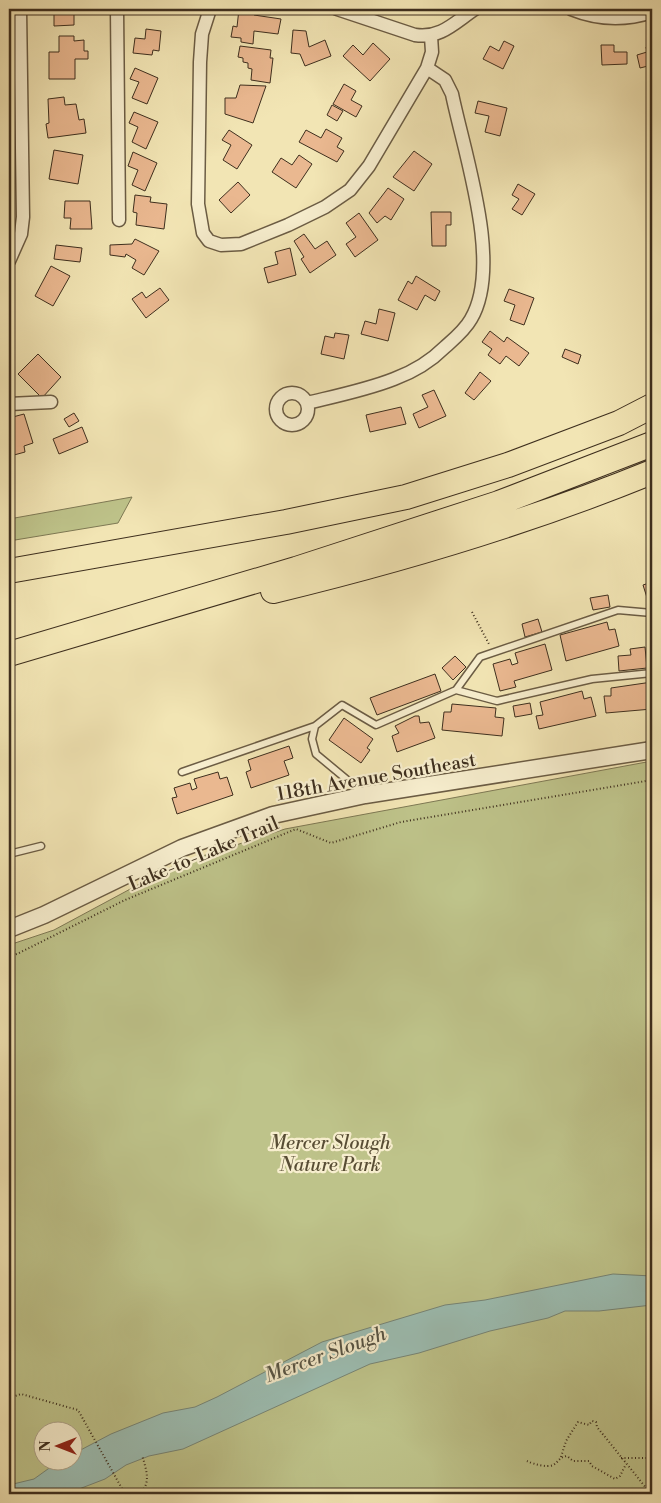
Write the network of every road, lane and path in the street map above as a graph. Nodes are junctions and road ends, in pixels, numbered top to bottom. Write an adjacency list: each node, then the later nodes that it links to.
1 (20, 9): 11 (street)
2 (117, 9): 10 (street)
3 (210, 9): 9 (street)
4 (337, 9): 8 (street)
5 (475, 9): 8 (street)
6 (571, 9): 7 (street)
7 (652, 12)
8 (431, 36): 9 (street)
9 (426, 68): 14 (street)
10 (118, 220)
11 (9, 261)
12 (51, 402): 13 (street)
13 (9, 404)
14 (307, 404)
15 (652, 406): 18 (highway)
16 (652, 444): 21 (highway)
17 (652, 472): 21 (highway)
18 (9, 572)
19 (472, 612): 22 (path)
20 (652, 613): 22 (lane)
21 (36, 647): 23 (highway)
22 (494, 652): 25 (lane)
23 (9, 654)
24 (652, 673): 25 (lane)
25 (456, 690): 26 (lane)
26 (315, 726): 28 (lane); 30 (lane)
27 (652, 750): 30 (street, 118th Avenue Southeast)
28 (182, 772)
29 (652, 780): 34 (path, Lake-to-Lake Trail)
30 (365, 795): 33 (street, 118th Avenue Southeast)
31 (41, 846): 32 (lane)
32 (9, 854)
33 (9, 929)
34 (9, 956)
35 (9, 1398): 42 (path)
36 (142, 1455): 43 (path)
37 (561, 1456): 38 (path); 40 (path); 41 (path)
38 (621, 1458): 39 (path); 41 (path)
39 (652, 1458)
40 (528, 1461)
41 (626, 1464): 44 (path)
42 (125, 1494)
43 (139, 1494)
44 (651, 1494)

